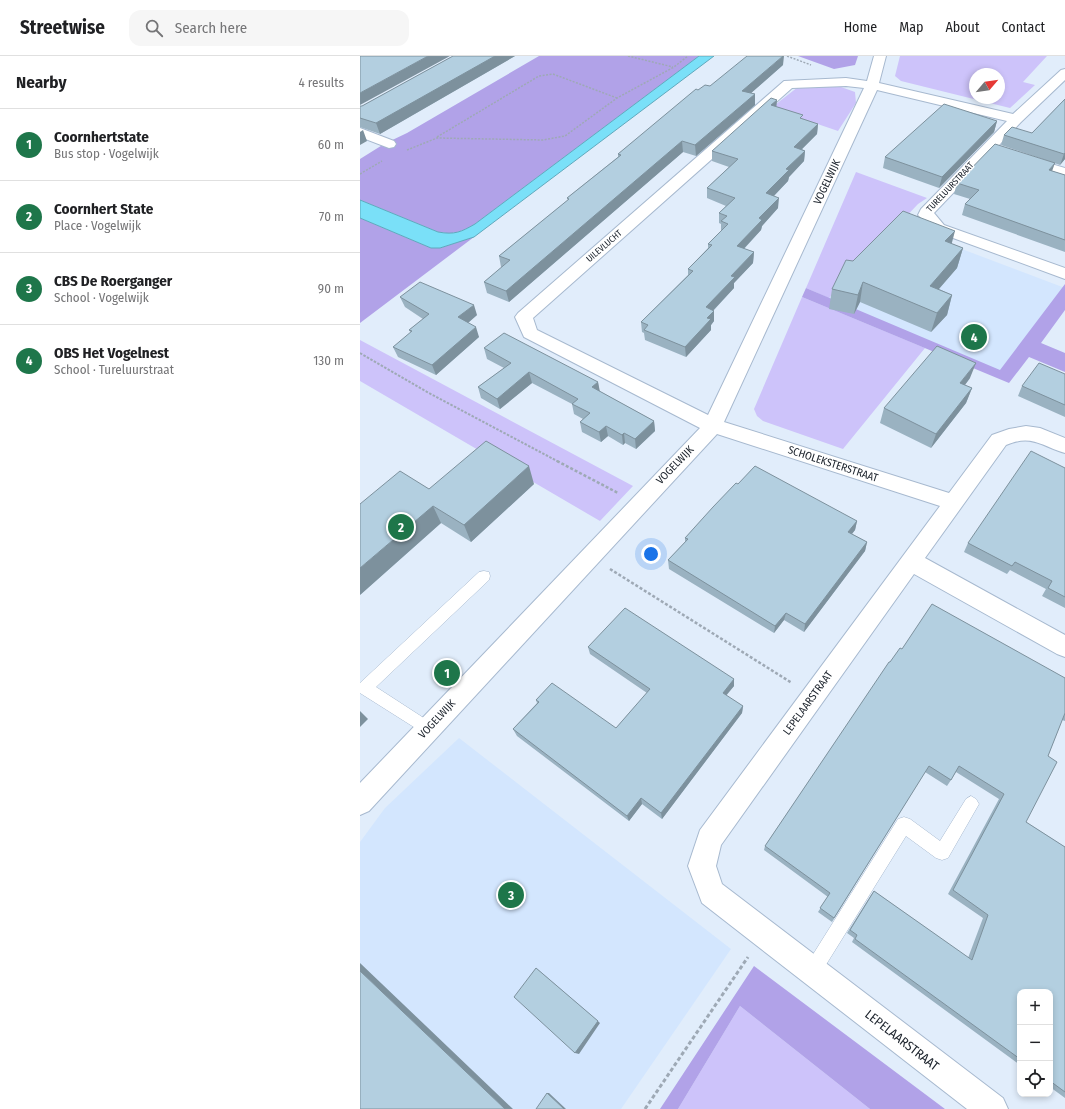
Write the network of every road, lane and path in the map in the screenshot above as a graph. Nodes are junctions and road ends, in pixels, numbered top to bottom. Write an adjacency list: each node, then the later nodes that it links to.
1 (628, 56): 4 (path)
2 (688, 56): 4 (path)
3 (880, 56): 6 (street, VOGELWIJK)
4 (674, 67): 7 (path)
5 (1065, 73): 8 (street, TURELUURSTRAAT)
6 (872, 84): 8 (street); 19 (street, VOGELWIJK); 19 (street, UILEVLUCHT)
7 (617, 98): 10 (path); 10 (path)
8 (1016, 119): 12 (street, TURELUURSTRAAT)
9 (360, 132): 11 (street)
10 (436, 138): 13 (path)
11 (389, 144)
12 (1000, 151): 16 (street); 17 (street, TURELUURSTRAAT)
13 (402, 152)
14 (382, 160): 15 (path)
15 (360, 174)
16 (1065, 174)
17 (1065, 274)
18 (360, 353): 22 (path)
19 (713, 426): 21 (street, SCHOLEKSTERSTRAAT); 22 (street, VOGELWIJK)
20 (1065, 446): 21 (street)
21 (953, 502): 24 (street)
22 (638, 504): 23 (street, VOGELWIJK)
23 (590, 556): 27 (path); 28 (street, VOGELWIJK)
24 (911, 561): 26 (street); 27 (street, LEPELAARSTRAAT)
25 (484, 576): 28 (lane)
26 (1065, 647)
27 (813, 696): 31 (street, LEPELAARSTRAAT)
28 (428, 729): 29 (street, VOGELWIJK)
29 (360, 802)
30 (970, 804): 32 (lane)
31 (765, 933): 32 (street, LEPELAARSTRAAT); 33 (path)
32 (813, 970): 34 (street, LEPELAARSTRAAT)
33 (645, 1109)
34 (992, 1109)

